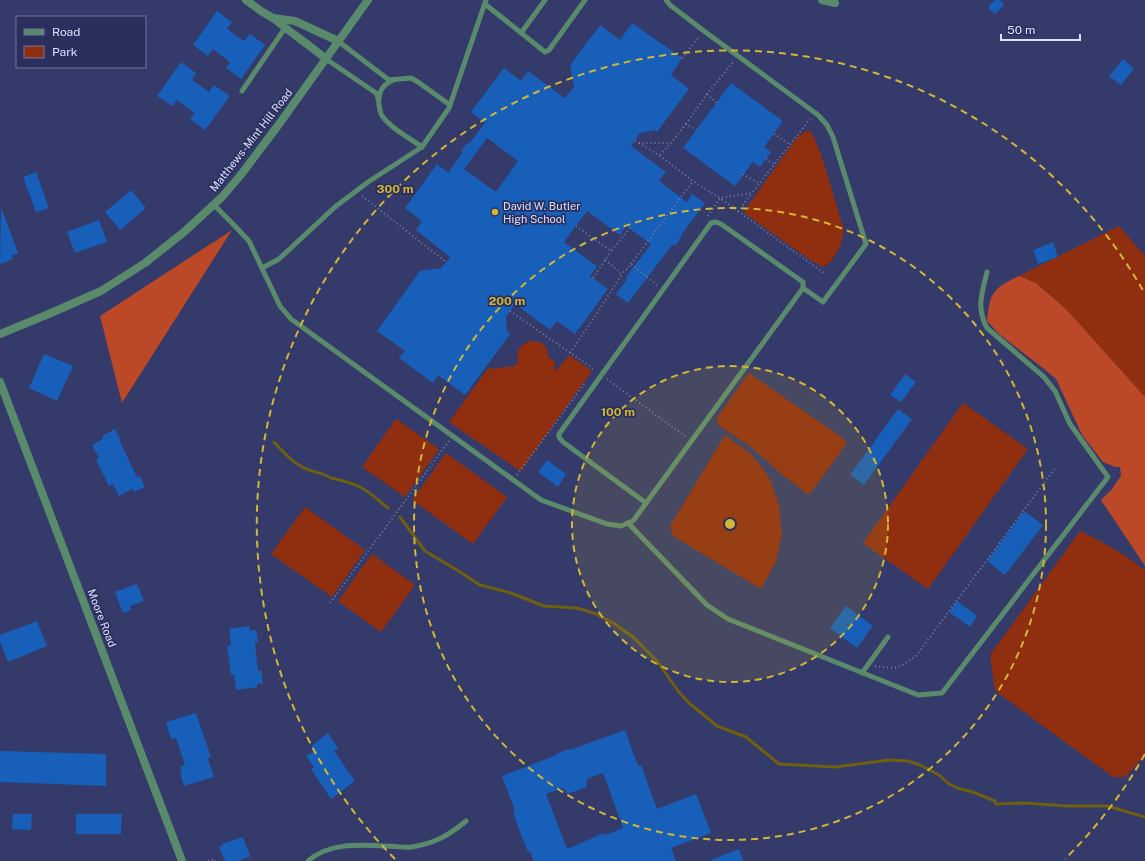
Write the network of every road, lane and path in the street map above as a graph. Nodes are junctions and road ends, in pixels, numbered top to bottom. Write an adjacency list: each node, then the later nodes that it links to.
1 (246, 0): 9 (street)
2 (368, 0): 13 (street, Matthews-Mint Hill Road)
3 (545, 0): 12 (lane)
4 (585, 0): 12 (lane)
5 (666, 0): 11 (lane)
6 (822, 0): 8 (street)
7 (486, 2): 12 (lane); 22 (lane)
8 (835, 3)
9 (273, 18): 10 (street); 13 (street)
10 (285, 28): 16 (street); 18 (lane)
11 (704, 32): 14 (lane); 15 (path)
12 (521, 33)
13 (338, 41): 16 (street, Matthews-Mint Hill Road); 17 (lane)
14 (738, 56): 19 (path); 23 (lane)
15 (682, 58)
16 (326, 59): 20 (lane); 41 (street, Matthews-Mint Hill Road)
17 (395, 80): 20 (lane); 22 (lane)
18 (242, 91)
19 (707, 94): 21 (path); 24 (path)
20 (379, 99): 31 (lane)
21 (717, 103)
22 (450, 105): 31 (lane)
23 (815, 112): 30 (path); 55 (lane)
24 (686, 124): 25 (path); 29 (path)
25 (696, 130)
26 (774, 134): 30 (path)
27 (635, 140): 28 (path)
28 (639, 143): 29 (path); 32 (path)
29 (671, 143): 32 (path)
30 (789, 144): 34 (path)
31 (422, 147): 38 (lane)
32 (660, 156): 36 (path)
33 (766, 159): 34 (path)
34 (774, 164): 37 (path)
35 (744, 174): 37 (path)
36 (693, 181): 40 (path); 48 (path)
37 (760, 184): 39 (path)
38 (356, 191): 47 (path); 49 (lane)
39 (752, 193): 40 (path); 42 (path)
40 (720, 198): 42 (path)
41 (214, 205): 49 (lane); 56 (street, Matthews-Mint Hill Road)
42 (738, 212): 52 (path)
43 (576, 226): 45 (path)
44 (630, 228): 45 (path)
45 (611, 252): 46 (path)
46 (605, 260): 51 (path); 53 (path)
47 (446, 262)
48 (631, 264): 51 (path); 54 (path)
49 (262, 268): 59 (lane)
50 (987, 272): 66 (lane)
51 (622, 274): 57 (path)
52 (825, 274)
53 (593, 278)
54 (657, 285)
55 (803, 288): 61 (lane); 61 (lane)
56 (0, 334)
57 (570, 353)
58 (0, 382): 68 (street, Moore Road)
59 (452, 437): 62 (lane); 63 (path)
60 (1055, 468): 65 (path)
61 (646, 503): 62 (lane)
62 (628, 523): 66 (lane)
63 (330, 603)
64 (888, 637): 65 (lane)
65 (868, 665): 66 (lane)
66 (862, 673)
67 (466, 821): 71 (lane)
68 (182, 861)
69 (208, 861): 70 (path)
70 (215, 861)
71 (308, 861)

